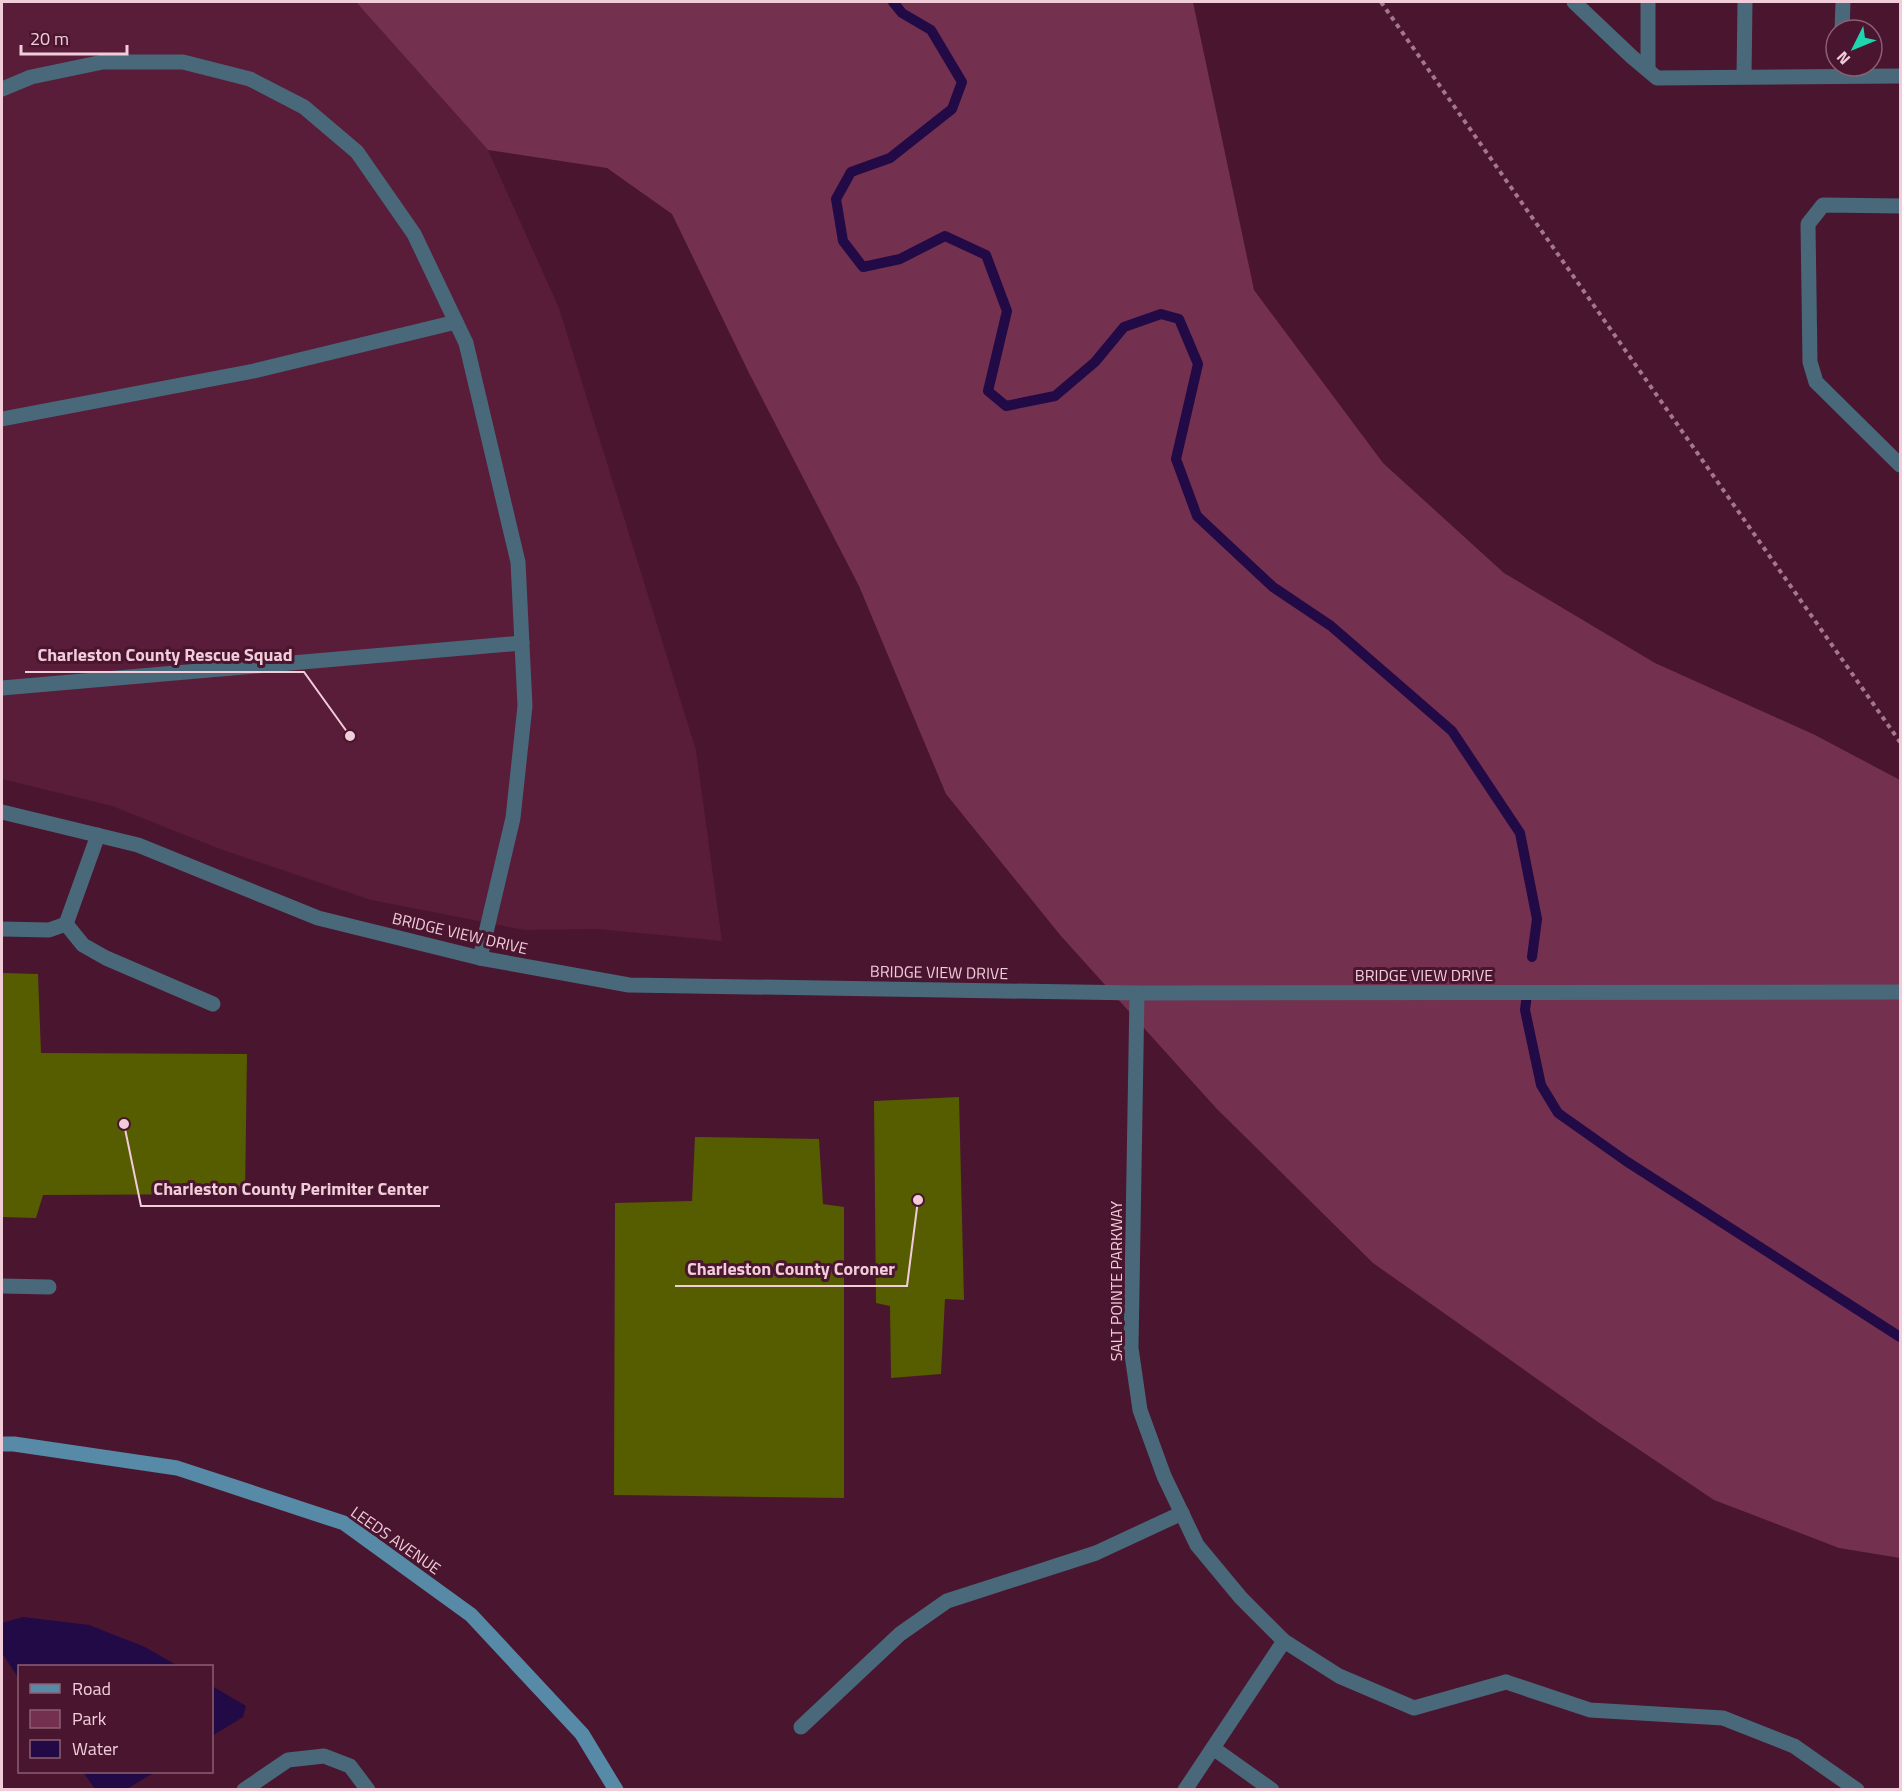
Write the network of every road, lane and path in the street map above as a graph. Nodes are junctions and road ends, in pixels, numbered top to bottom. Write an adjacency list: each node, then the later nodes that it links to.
1 (1381, 2): 19 (path)
2 (1574, 2): 7 (street)
3 (1648, 2): 7 (street)
4 (1745, 2): 11 (street)
5 (1843, 2): 6 (street)
6 (1842, 18)
7 (1648, 70): 11 (street)
8 (1824, 72): 11 (street)
9 (1884, 75): 10 (street)
10 (1900, 76)
11 (1744, 77)
12 (2, 89): 14 (street)
13 (1900, 206): 16 (street)
14 (456, 322): 15 (street); 17 (street)
15 (2, 419)
16 (1900, 465)
17 (522, 643): 18 (street); 24 (street)
18 (2, 688)
19 (1900, 742)
20 (2, 812): 21 (street, BRIDGE VIEW DRIVE)
21 (98, 836): 22 (street); 24 (street, BRIDGE VIEW DRIVE)
22 (66, 924): 23 (street); 27 (street)
23 (2, 929)
24 (480, 958): 26 (street, BRIDGE VIEW DRIVE)
25 (1900, 992): 26 (street, BRIDGE VIEW DRIVE)
26 (1137, 993): 31 (street, SALT POINTE PARKWAY)
27 (213, 1004)
28 (2, 1286): 29 (street)
29 (49, 1287)
30 (2, 1444): 37 (street, LEEDS AVENUE)
31 (1182, 1513): 32 (street, SALT POINTE PARKWAY); 33 (street)
32 (1284, 1641): 34 (street); 40 (street, SALT POINTE PARKWAY)
33 (801, 1727)
34 (1213, 1748): 38 (street); 39 (street)
35 (249, 1788): 36 (street)
36 (368, 1790)
37 (616, 1790)
38 (1185, 1790)
39 (1272, 1790)
40 (1857, 1790)

